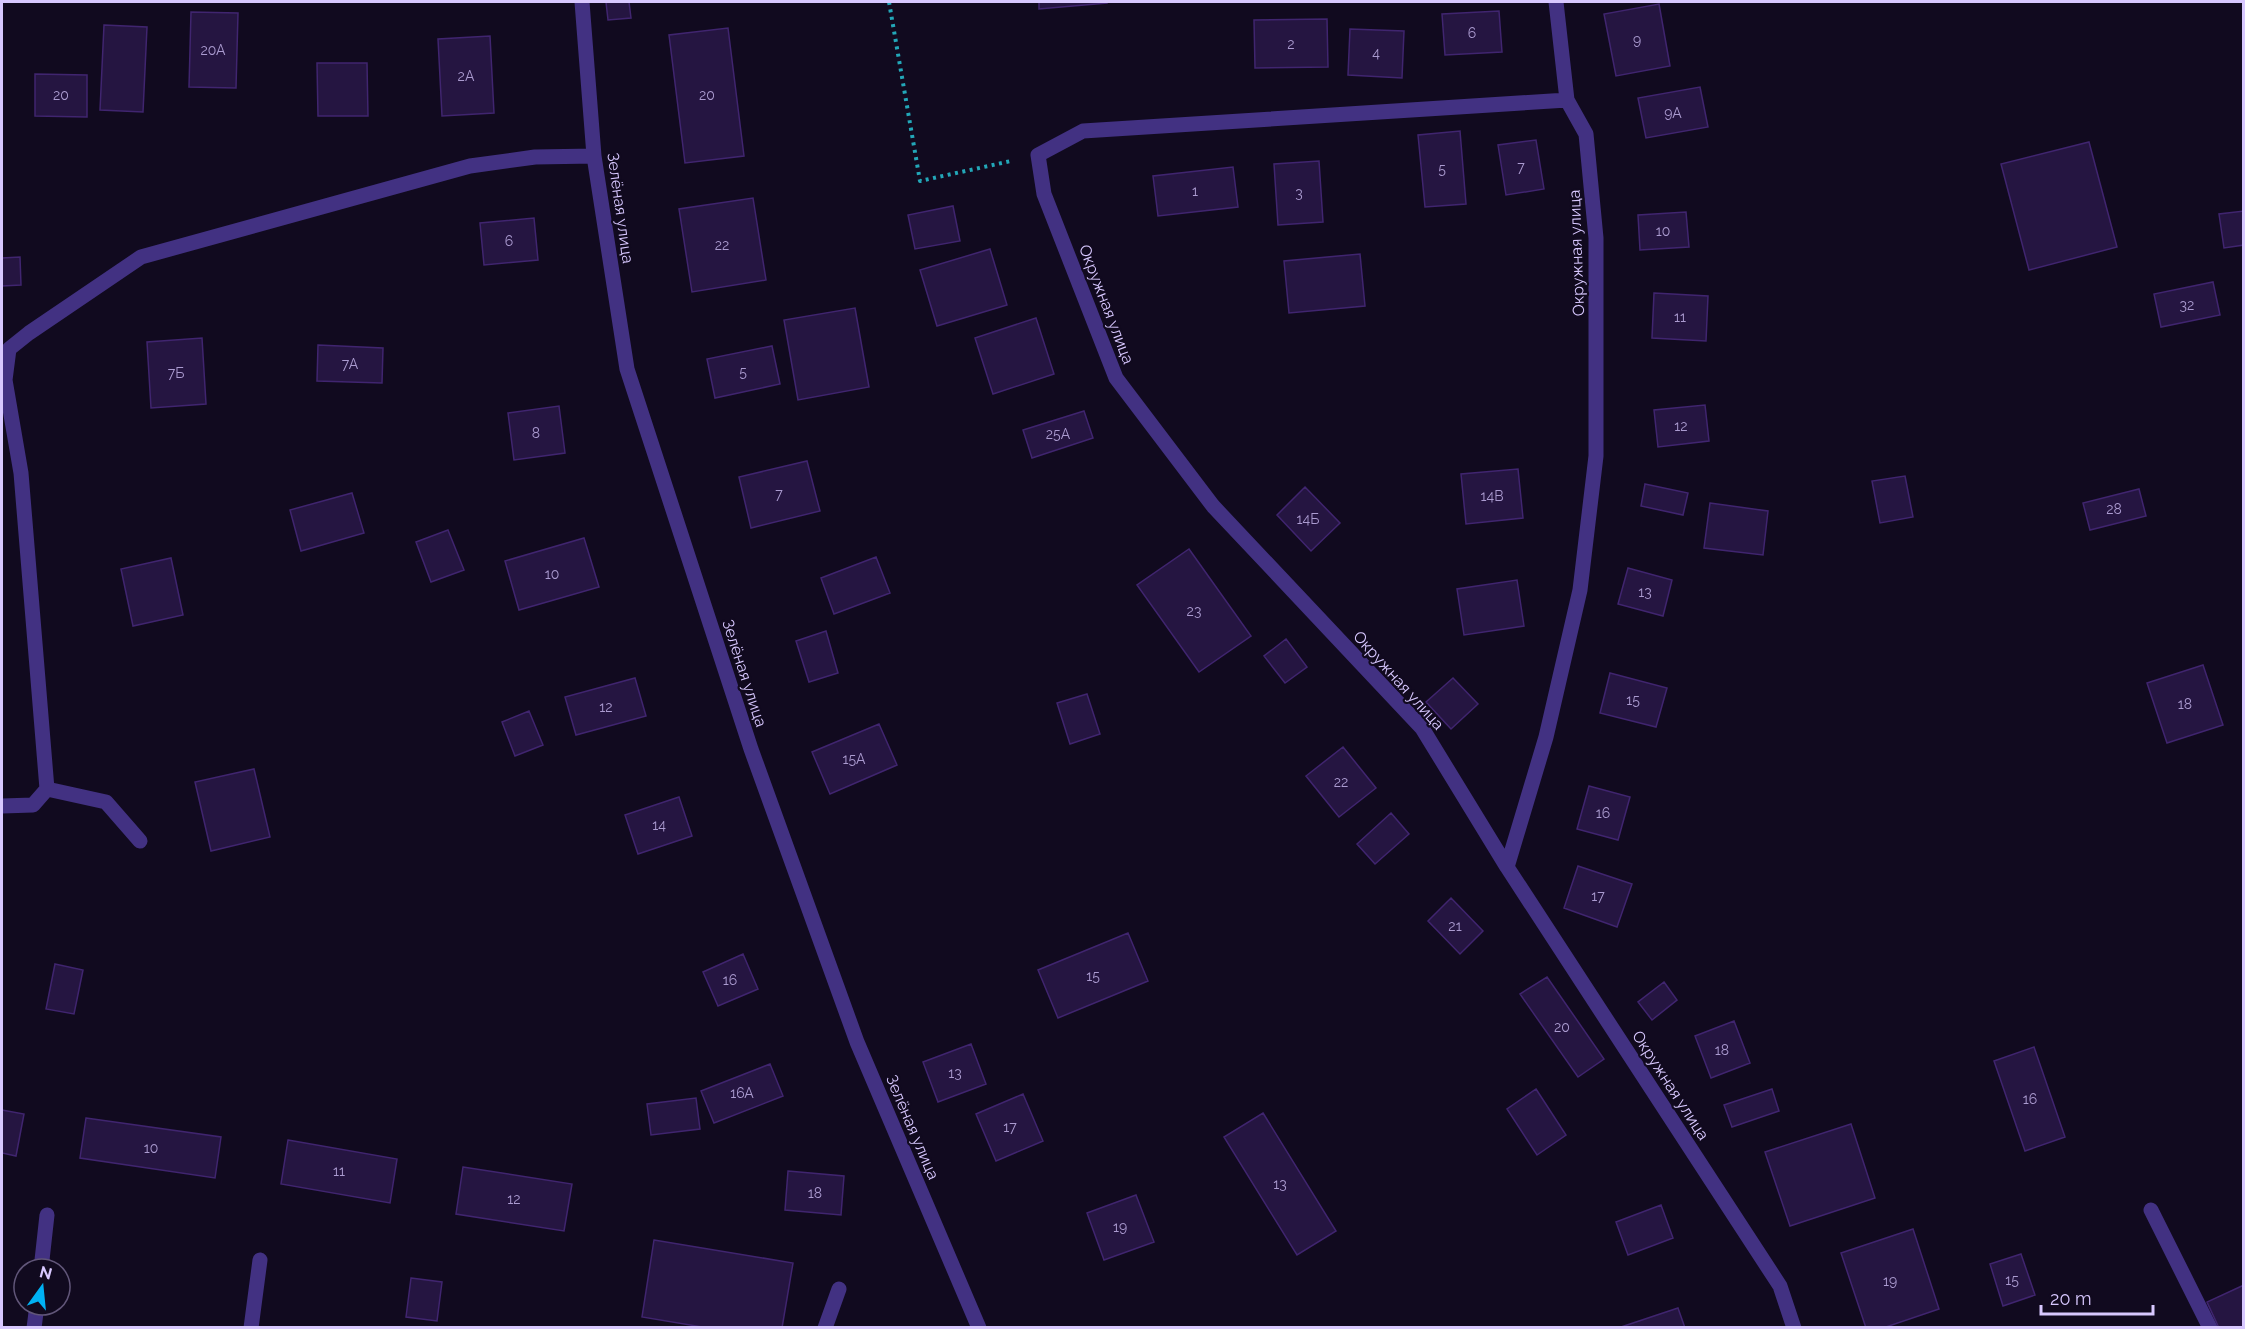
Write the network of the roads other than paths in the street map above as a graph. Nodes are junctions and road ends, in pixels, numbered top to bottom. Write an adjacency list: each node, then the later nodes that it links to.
1 (582, 2): 4 (street, Зелёная улица)
2 (1556, 2): 3 (street, Окружная улица)
3 (1567, 100): 9 (street, Окружная улица); 9 (street, Окружная улица)
4 (594, 156): 5 (street); 17 (street, Зелёная улица)
5 (3, 381): 6 (street)
6 (47, 789): 7 (street); 8 (street)
7 (2, 806)
8 (140, 841)
9 (1508, 867): 18 (street, Окружная улица)
10 (2151, 1210): 19 (street)
11 (47, 1215): 12 (street)
12 (42, 1257)
13 (260, 1260): 15 (street)
14 (838, 1289): 16 (street)
15 (251, 1328)
16 (825, 1328)
17 (979, 1328)
18 (1794, 1328)
19 (2210, 1328)

